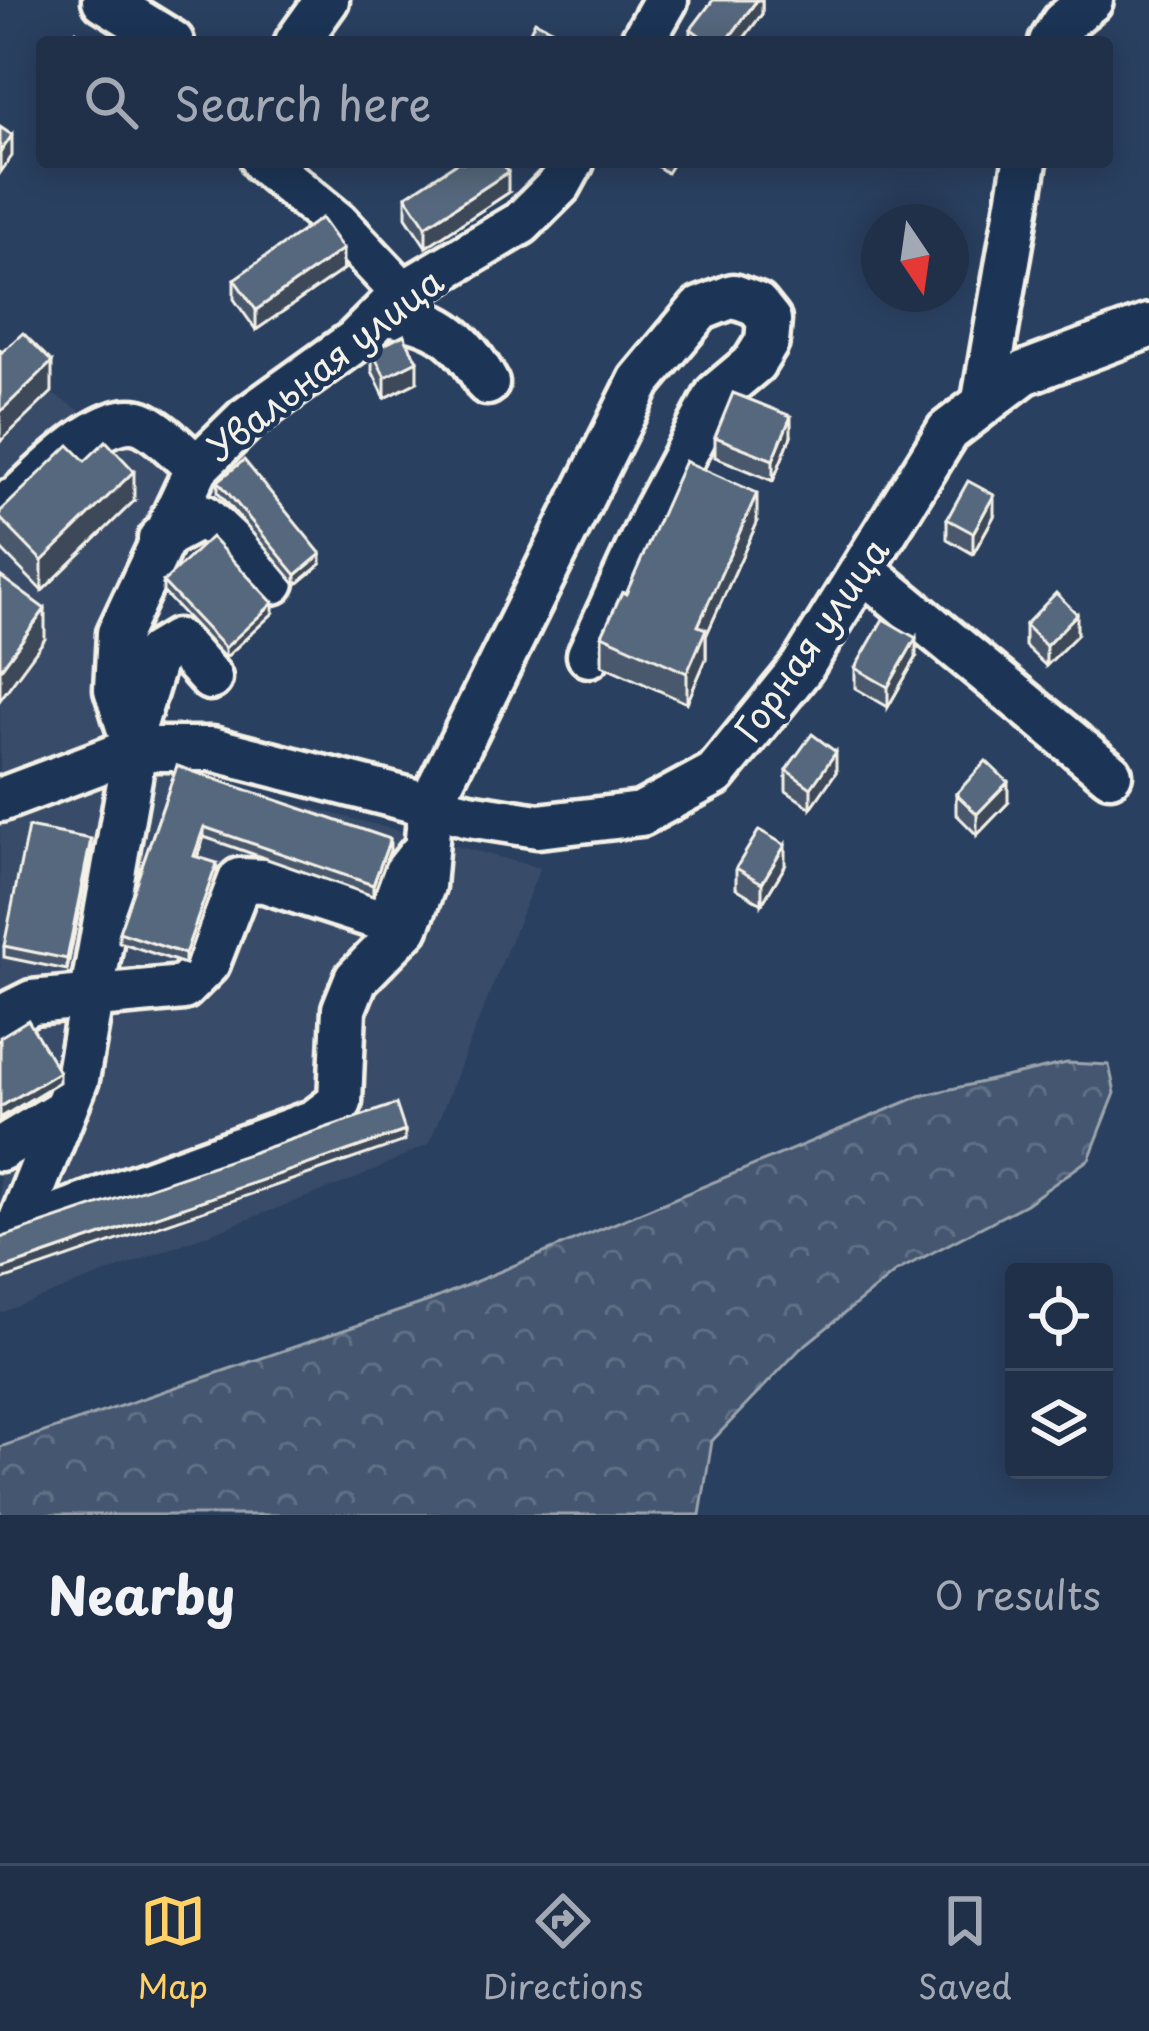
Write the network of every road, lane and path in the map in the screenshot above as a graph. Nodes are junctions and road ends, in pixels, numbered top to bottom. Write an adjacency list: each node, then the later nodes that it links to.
1 (104, 0): 5 (street)
2 (326, 0): 6 (street)
3 (666, 0): 7 (street)
4 (1091, 0): 8 (street)
5 (152, 36)
6 (301, 36)
7 (645, 36)
8 (1055, 36)
9 (270, 168): 12 (street)
10 (569, 168): 12 (street, Увальная улица)
11 (1024, 168): 15 (street)
12 (393, 303): 14 (street); 16 (street, Увальная улица)
13 (1149, 326): 15 (street, Горная улица)
14 (488, 383)
15 (984, 400): 19 (street, Горная улица)
16 (197, 467): 17 (street); 18 (street, Увальная улица)
17 (0, 505)
18 (160, 539): 20 (street); 23 (street, Увальная улица)
19 (865, 572): 24 (street); 26 (street, Горная улица)
20 (273, 582)
21 (589, 655): 26 (street)
22 (210, 678): 23 (street)
23 (134, 742): 25 (street, Горная улица); 26 (street, Горная улица); 27 (street)
24 (1111, 774)
25 (0, 800)
26 (429, 825): 27 (street); 31 (street)
27 (92, 994): 28 (street); 29 (street)
28 (0, 1018)
29 (64, 1111): 30 (street); 31 (street)
30 (0, 1149)
31 (8, 1232)

